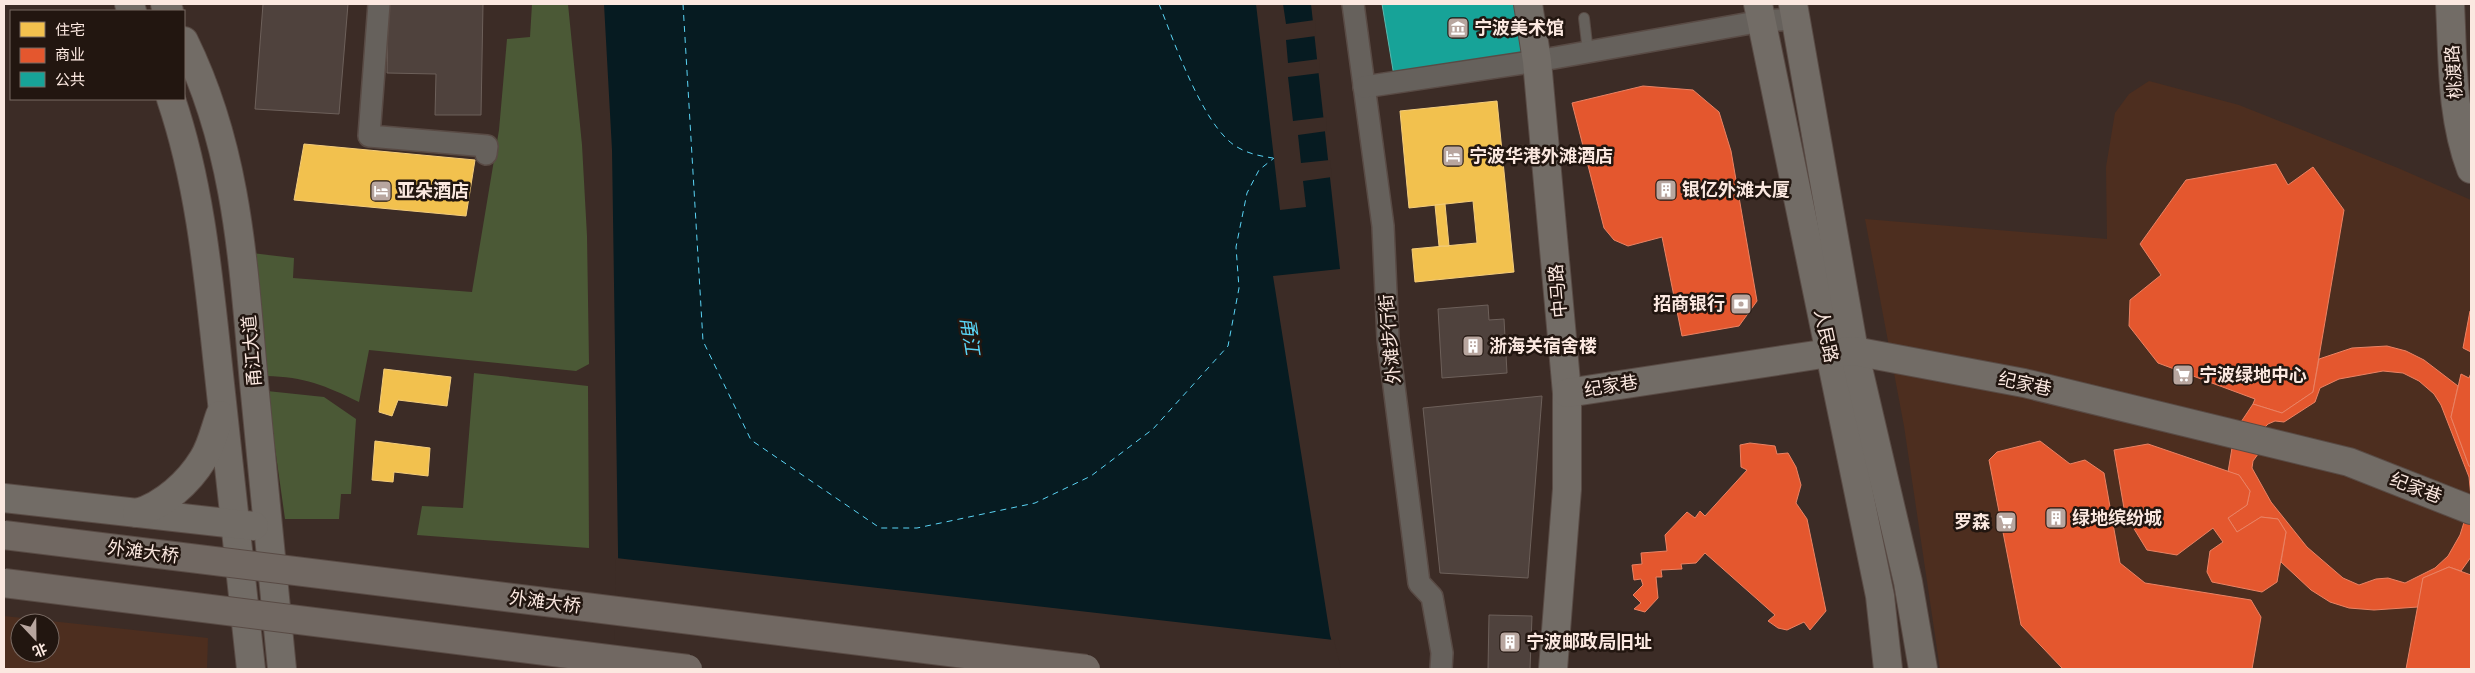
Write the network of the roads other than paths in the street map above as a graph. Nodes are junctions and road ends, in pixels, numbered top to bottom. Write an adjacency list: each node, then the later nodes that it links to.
1 (379, 4): 13 (street)
2 (1353, 4): 11 (street, 外滩步行街)
3 (1528, 4): 10 (street, 中马路)
4 (2450, 4): 14 (street, 桃渡路)
5 (1760, 12): 6 (street); 9 (street); 15 (street, 人民路)
6 (1794, 12): 15 (street, 人民路)
7 (1584, 18): 9 (lane)
8 (185, 43): 22 (street, 甬江大道)
9 (1588, 52): 10 (street)
10 (1537, 62): 11 (street); 16 (street, 中马路)
11 (1364, 87): 29 (street, 外滩步行街)
12 (171, 100): 17 (street, 甬江大道)
13 (486, 154)
14 (2471, 169)
15 (1842, 352): 16 (street, 纪家巷); 19 (street, 纪家巷); 31 (street, 人民路); 32 (street, 人民路)
16 (1567, 393): 30 (street, 中马路)
17 (222, 409): 20 (street); 21 (street, 甬江大道)
18 (4, 498): 20 (street)
19 (2471, 510)
20 (137, 513): 21 (street)
21 (236, 525): 22 (street); 25 (street, 甬江大道)
22 (268, 527): 26 (street, 甬江大道)
23 (4, 535): 28 (main road, 外滩大桥, bridge)
24 (4, 583): 27 (main road, bridge)
25 (251, 669)
26 (282, 669)
27 (688, 669)
28 (1086, 669)
29 (1441, 669)
30 (1553, 669)
31 (1888, 669)
32 (1923, 669)

